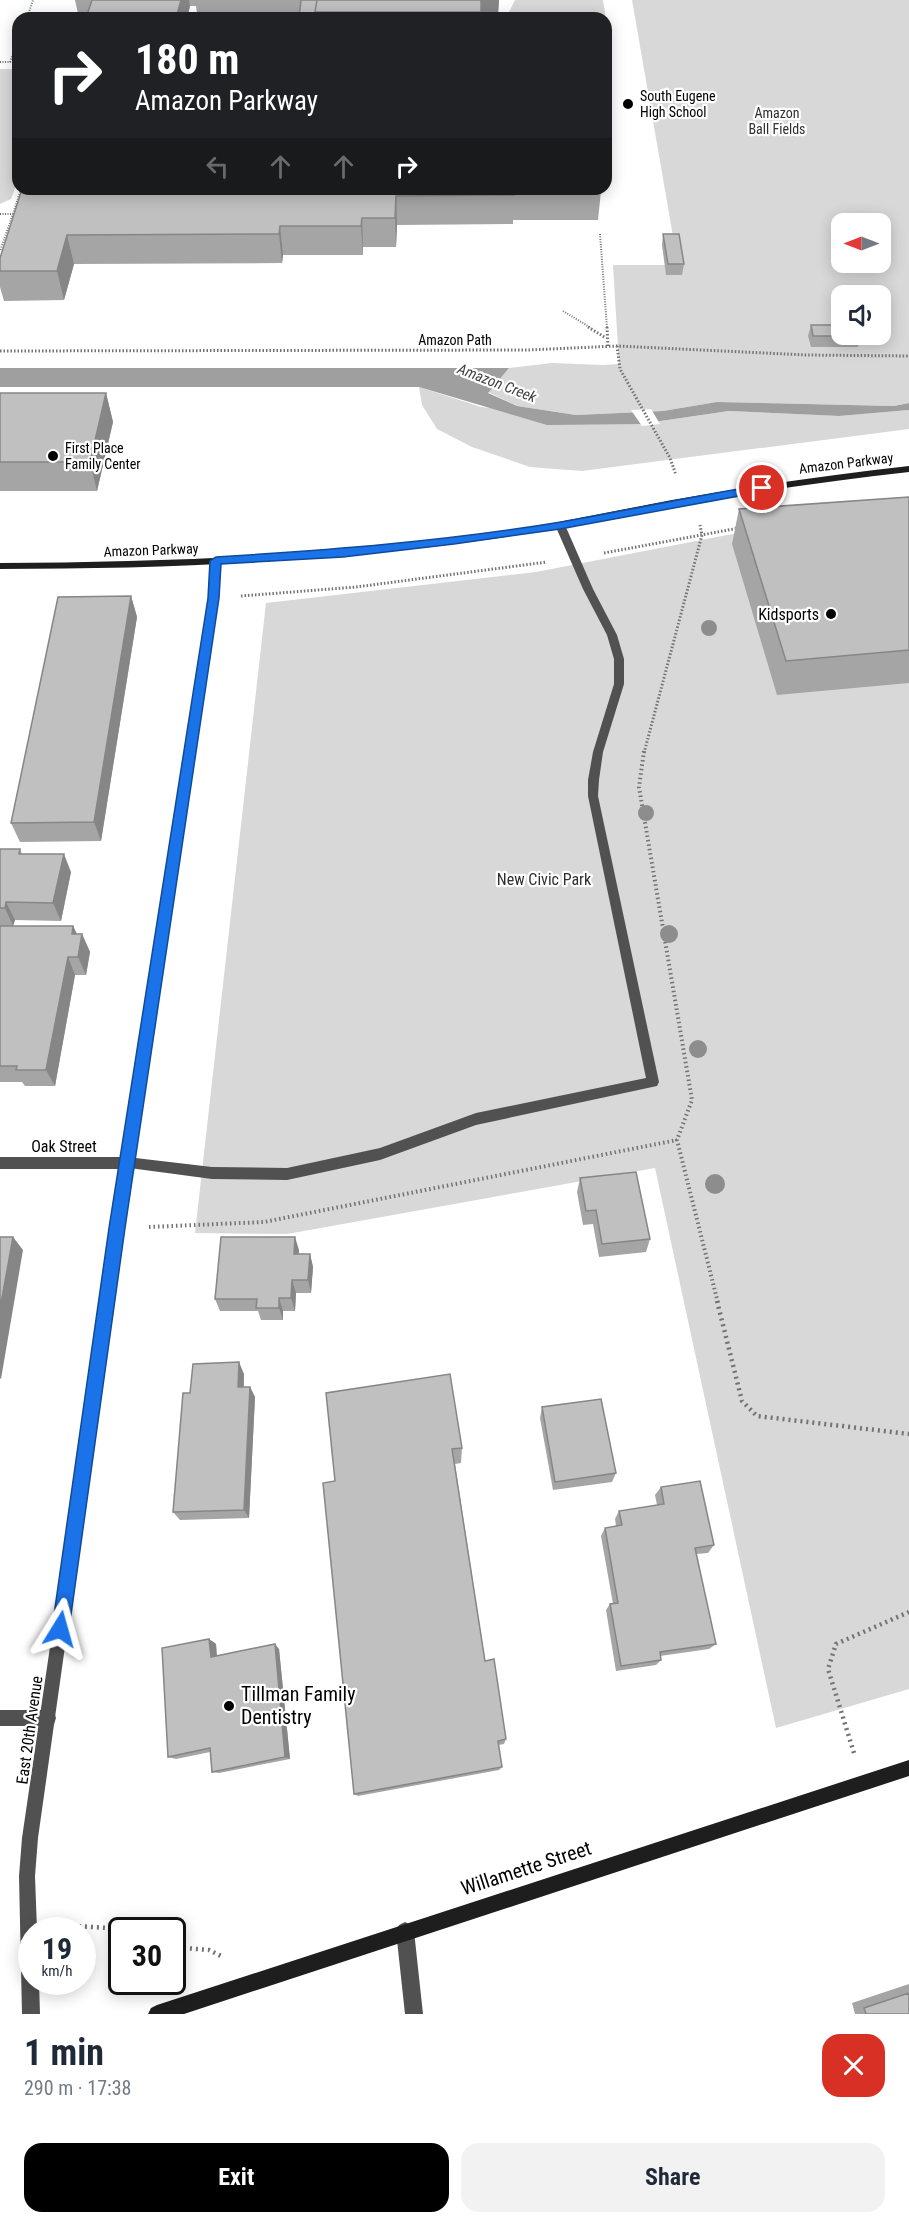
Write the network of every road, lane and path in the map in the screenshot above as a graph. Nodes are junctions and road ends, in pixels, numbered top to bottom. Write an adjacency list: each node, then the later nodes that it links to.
1 (12, 57): 3 (path)
2 (0, 62): 3 (path)
3 (10, 62)
4 (19, 195): 6 (path)
5 (0, 213): 6 (path)
6 (13, 214): 8 (path)
7 (600, 234): 10 (path)
8 (0, 251)
9 (563, 311): 10 (path)
10 (607, 339): 12 (path)
11 (617, 346): 12 (path, Amazon Path); 14 (path, Amazon Path); 16 (path)
12 (608, 347): 13 (path, Amazon Path)
13 (0, 351)
14 (909, 356)
15 (909, 468): 18 (main road, Amazon Parkway)
16 (680, 484)
17 (698, 519): 21 (path)
18 (560, 525): 19 (main road, Amazon Parkway); 23 (street, Oak Street)
19 (216, 561): 20 (main road, Amazon Parkway); 23 (street, East 20th Avenue)
20 (0, 566)
21 (677, 1140): 24 (path); 25 (path)
22 (0, 1163): 23 (street, Oak Street)
23 (127, 1163): 24 (street, East 20th Avenue)
24 (117, 1228): 28 (street, East 20th Avenue)
25 (909, 1434)
26 (909, 1612): 30 (path)
27 (0, 1718): 28 (street)
28 (48, 1718): 32 (street, East 20th Avenue)
29 (909, 1768): 30 (main road, Willamette Street)
30 (863, 1782): 31 (main road, Willamette Street)
31 (405, 1931): 33 (main road, Willamette Street); 34 (street)
32 (31, 2014)
33 (157, 2014)
34 (414, 2014)

